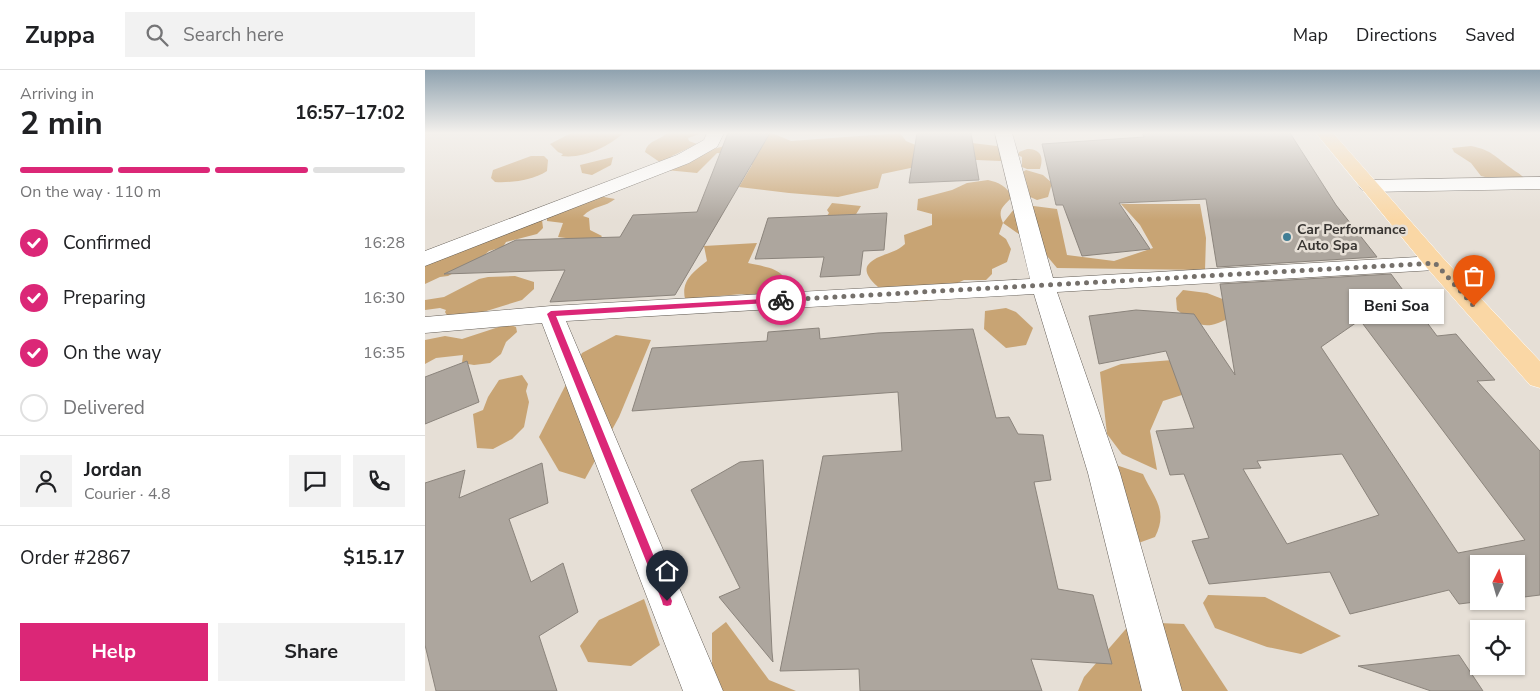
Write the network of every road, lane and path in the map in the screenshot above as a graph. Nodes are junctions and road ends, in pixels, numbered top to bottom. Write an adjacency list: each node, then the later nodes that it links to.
1 (675, 162): 6 (street)
2 (1011, 162): 8 (street)
3 (1349, 162): 5 (main road)
4 (1540, 184): 5 (street)
5 (1369, 186): 7 (main road)
6 (425, 259)
7 (1435, 263): 8 (street); 11 (main road)
8 (1043, 285): 9 (street); 13 (street)
9 (551, 314): 10 (street); 12 (street)
10 (425, 325)
11 (1540, 378)
12 (703, 691)
13 (1162, 691)

